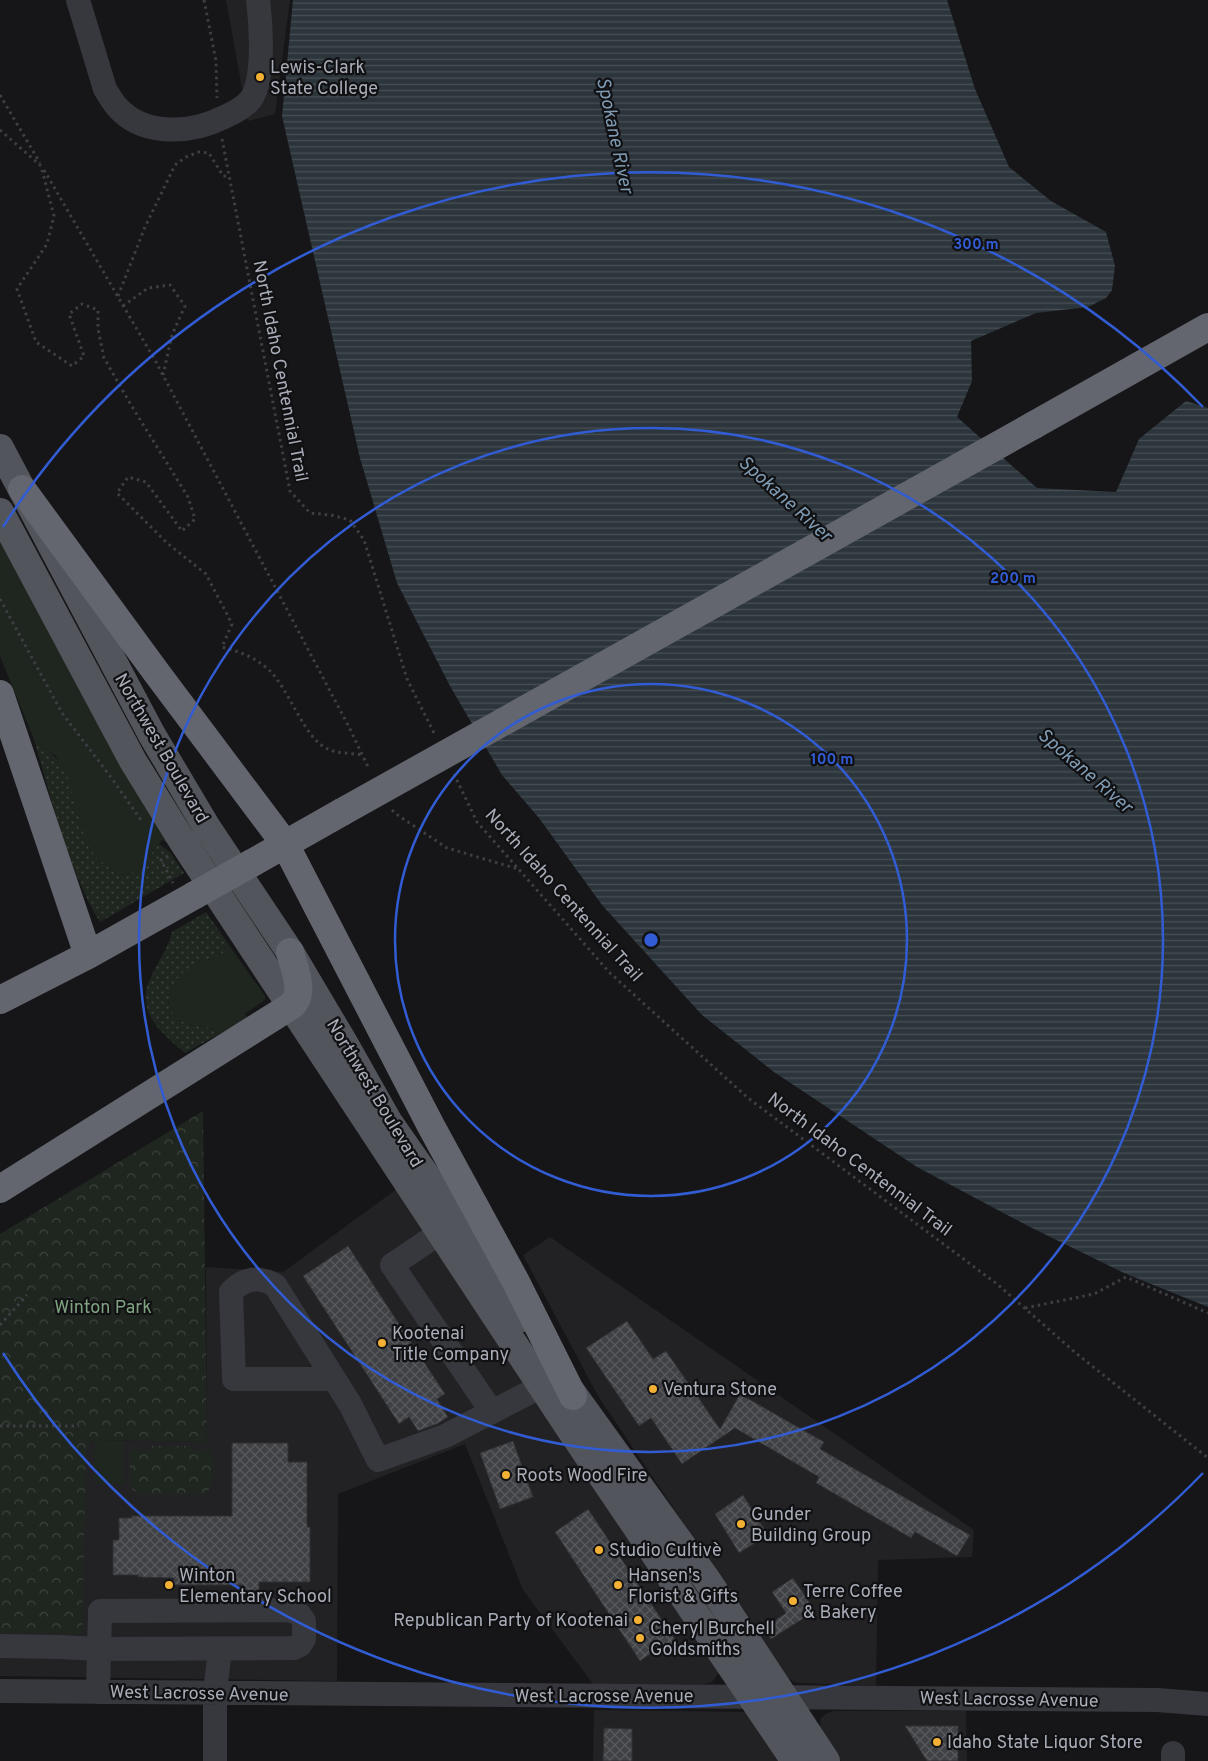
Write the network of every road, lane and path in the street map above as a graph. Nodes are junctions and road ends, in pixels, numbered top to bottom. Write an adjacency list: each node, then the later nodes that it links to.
1 (78, 0): 5 (street)
2 (204, 0): 5 (path, North Idaho Centennial Trail)
3 (258, 0): 5 (street)
4 (0, 95): 7 (path)
5 (219, 120): 8 (path, North Idaho Centennial Trail)
6 (0, 130): 7 (path)
7 (41, 166): 9 (path); 19 (path)
8 (229, 176): 9 (path); 18 (path, North Idaho Centennial Trail)
9 (118, 297): 10 (path)
10 (123, 306): 12 (path); 12 (path)
11 (1208, 327): 24 (highway, bridge)
12 (163, 376): 19 (path)
13 (0, 448): 14 (main road, Northwest Boulevard)
14 (22, 489): 24 (highway); 28 (main road, Northwest Boulevard)
15 (0, 512): 31 (main road, Northwest Boulevard)
16 (0, 599): 23 (path)
17 (0, 694): 29 (highway)
18 (437, 740)
19 (362, 755): 21 (path)
20 (450, 766): 26 (path, North Idaho Centennial Trail)
21 (369, 770)
22 (390, 807): 26 (path)
23 (143, 822)
24 (285, 844): 27 (highway, bridge); 40 (highway)
25 (175, 852): 27 (path)
26 (518, 869): 35 (path, North Idaho Centennial Trail)
27 (184, 889): 29 (highway)
28 (290, 952): 31 (highway); 40 (main road, Northwest Boulevard)
29 (88, 955): 30 (highway)
30 (0, 1000)
31 (291, 1006): 32 (highway); 33 (main road, Northwest Boulevard)
32 (0, 1189)
33 (441, 1232): 39 (main road, Northwest Boulevard); 41 (street)
34 (27, 1295): 37 (path)
35 (1025, 1308): 36 (path); 44 (path, North Idaho Centennial Trail)
36 (1208, 1313)
37 (0, 1325)
38 (334, 1379): 38 (street); 41 (street)
39 (542, 1386): 41 (street); 51 (main road, Northwest Boulevard)
40 (573, 1396): 52 (main road, Northwest Boulevard)
41 (492, 1412)
42 (0, 1426): 43 (path)
43 (79, 1426)
44 (1208, 1458)
45 (0, 1646): 46 (street)
46 (99, 1649): 47 (street); 47 (street); 49 (street)
47 (220, 1650): 50 (street)
48 (0, 1691): 49 (street, West Lacrosse Avenue)
49 (98, 1692): 50 (street, West Lacrosse Avenue)
50 (215, 1693): 51 (street, West Lacrosse Avenue); 54 (street)
51 (753, 1698): 52 (street, West Lacrosse Avenue); 55 (main road, Northwest Boulevard)
52 (784, 1698): 53 (street, West Lacrosse Avenue); 56 (main road, Northwest Boulevard)
53 (1208, 1704)
54 (215, 1761)
55 (796, 1761)
56 (826, 1761)

